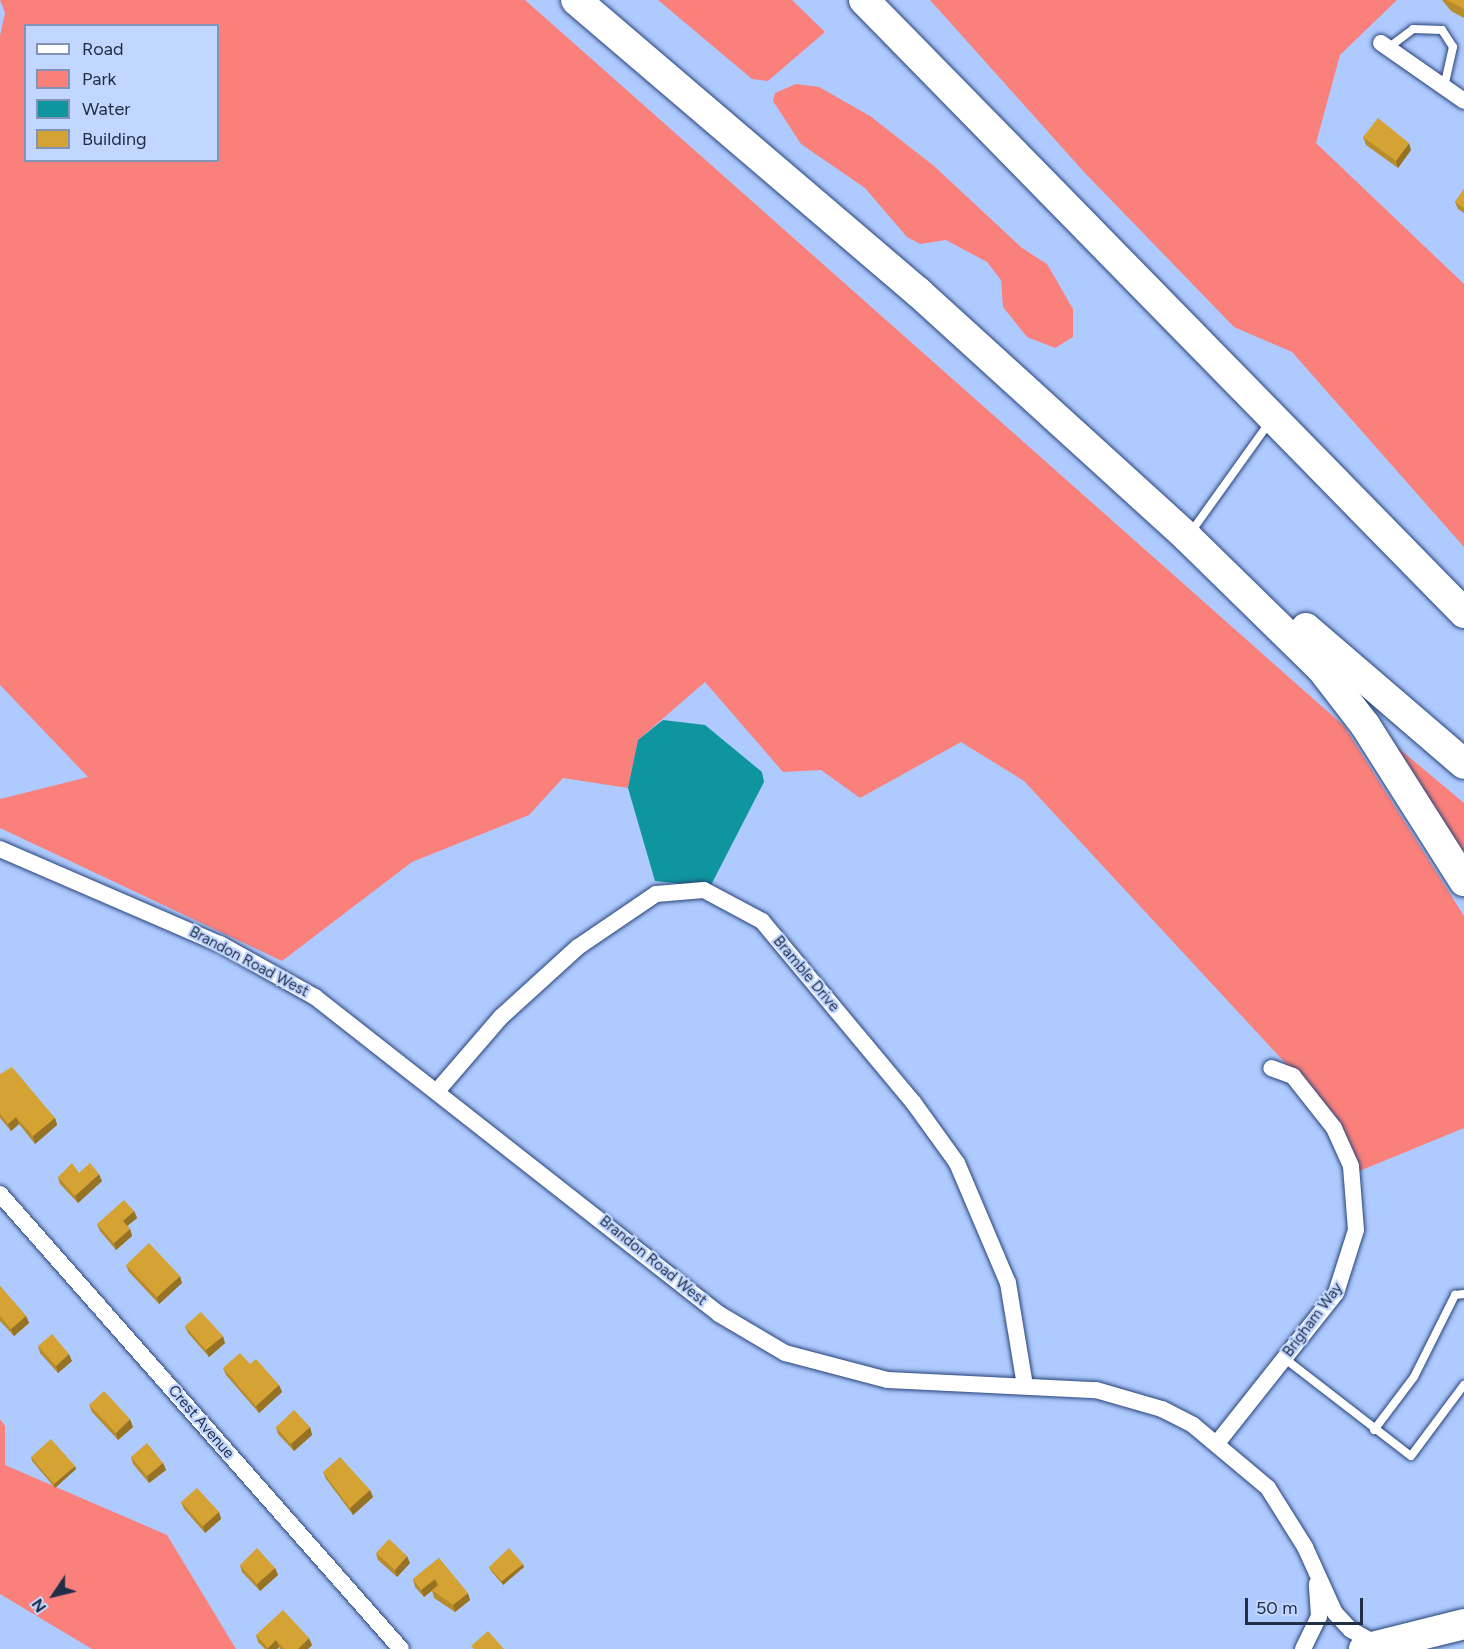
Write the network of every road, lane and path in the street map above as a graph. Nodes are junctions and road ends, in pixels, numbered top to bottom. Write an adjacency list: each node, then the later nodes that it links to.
1 (576, 0): 8 (highway)
2 (864, 0): 6 (highway)
3 (1384, 45): 4 (street); 4 (lane)
4 (1444, 87): 5 (street)
5 (1463, 98)
6 (1165, 312): 7 (highway); 9 (highway)
7 (1271, 419): 8 (lane); 10 (highway)
8 (1187, 537): 11 (highway); 13 (highway)
9 (1464, 590)
10 (1464, 613)
11 (1464, 764)
12 (0, 849): 15 (street, Brandon Road West)
13 (1464, 881)
14 (1271, 1068): 18 (street, Brigham Way)
15 (438, 1090): 20 (street, Brandon Road West); 20 (street, Bramble Drive)
16 (0, 1194): 28 (street, Crest Avenue)
17 (1464, 1294): 21 (lane)
18 (1284, 1358): 21 (lane); 22 (street, Brigham Way)
19 (1464, 1385): 21 (lane)
20 (1025, 1386): 22 (street, Brandon Road West)
21 (1374, 1430)
22 (1218, 1442): 23 (street, Brandon Road West)
23 (1317, 1574): 27 (street, Brandon Road West); 29 (street, Brandon Road West)
24 (1464, 1617): 26 (highway)
25 (1464, 1624): 26 (highway)
26 (1430, 1632): 27 (highway)
27 (1383, 1647)
28 (401, 1649)
29 (1303, 1649)

